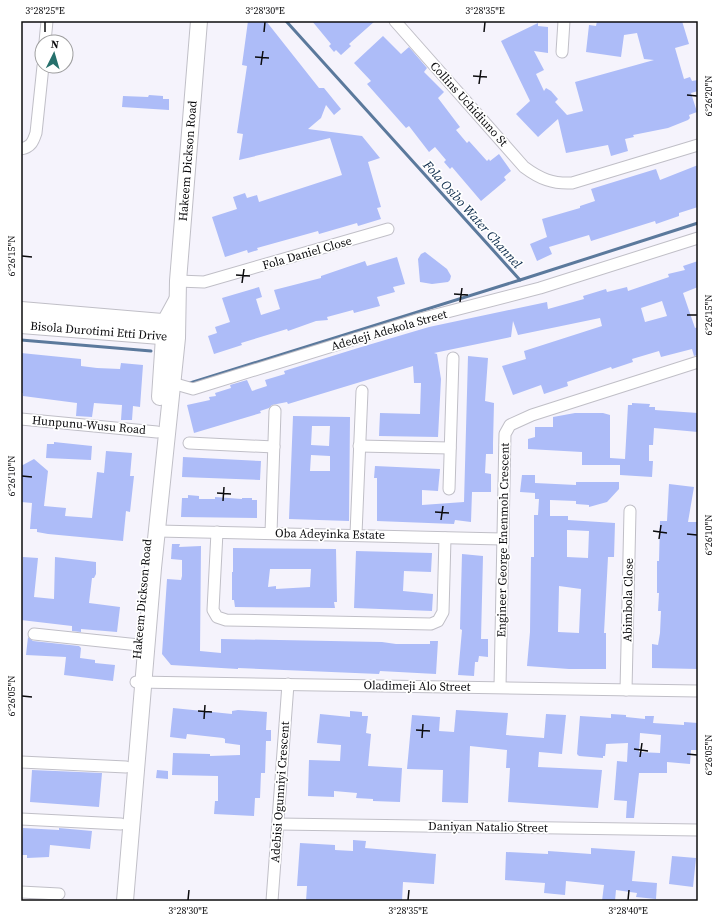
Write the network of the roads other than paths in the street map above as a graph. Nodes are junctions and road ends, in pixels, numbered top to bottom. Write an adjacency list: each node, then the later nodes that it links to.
1 (47, 21): 5 (street)
2 (199, 21): 12 (main road, Hakeem Dickson Road)
3 (396, 21): 8 (street, Collins Uchidiuno St)
4 (564, 21): 6 (street)
5 (46, 34)
6 (562, 52)
7 (42, 74): 9 (street)
8 (698, 145)
9 (21, 149)
10 (388, 229): 12 (street, Fola Daniel Close)
11 (698, 238): 18 (street, Adedeji Adekola Street)
12 (178, 281): 15 (main road, Hakeem Dickson Road)
13 (21, 310): 15 (main road)
14 (21, 325): 15 (main road, Bisola Durotimi Etti Drive)
15 (171, 330): 18 (main road, Hakeem Dickson Road); 22 (main road, Hakeem Dickson Road)
16 (453, 358): 26 (street)
17 (698, 362): 34 (street, Engineer George Enenmoh Crescent)
18 (172, 384): 29 (main road, Hakeem Dickson Road)
19 (362, 390): 24 (street)
20 (275, 411): 25 (street)
21 (21, 419): 22 (street, Hunpunu-Wusu Road)
22 (157, 432): 36 (main road, Hakeem Dickson Road)
23 (189, 443): 25 (street)
24 (359, 446): 26 (street); 32 (street)
25 (274, 447): 31 (street)
26 (450, 448): 27 (street)
27 (449, 489)
28 (630, 511): 40 (street, Abimbola Close)
29 (158, 531): 30 (street, Oba Adeyinka Estate); 37 (main road, Hakeem Dickson Road)
30 (217, 532): 31 (street, Oba Adeyinka Estate); 33 (street)
31 (271, 533): 32 (street, Oba Adeyinka Estate)
32 (356, 534): 33 (street, Oba Adeyinka Estate)
33 (445, 538): 34 (street, Oba Adeyinka Estate)
34 (502, 540): 39 (street, Engineer George Enenmoh Crescent)
35 (34, 634): 36 (street)
36 (139, 645): 37 (main road, Hakeem Dickson Road)
37 (139, 682): 38 (street, Oladimeji Alo Street); 43 (main road, Hakeem Dickson Road); 51 (main road, Hakeem Dickson Road)
38 (288, 684): 39 (street, Oladimeji Alo Street); 46 (street, Adebisi Ogunniyi Crescent)
39 (500, 687): 40 (street, Oladimeji Alo Street)
40 (626, 690): 41 (street, Oladimeji Alo Street)
41 (698, 691)
42 (21, 762): 43 (street)
43 (126, 767): 45 (main road, Hakeem Dickson Road)
44 (21, 819): 45 (street)
45 (121, 824): 50 (main road, Hakeem Dickson Road)
46 (278, 824): 47 (street, Daniyan Natalio Street); 52 (street, Adebisi Ogunniyi Crescent)
47 (698, 830)
48 (21, 892): 49 (street)
49 (59, 894)
50 (115, 901)
51 (124, 901)
52 (272, 901)

